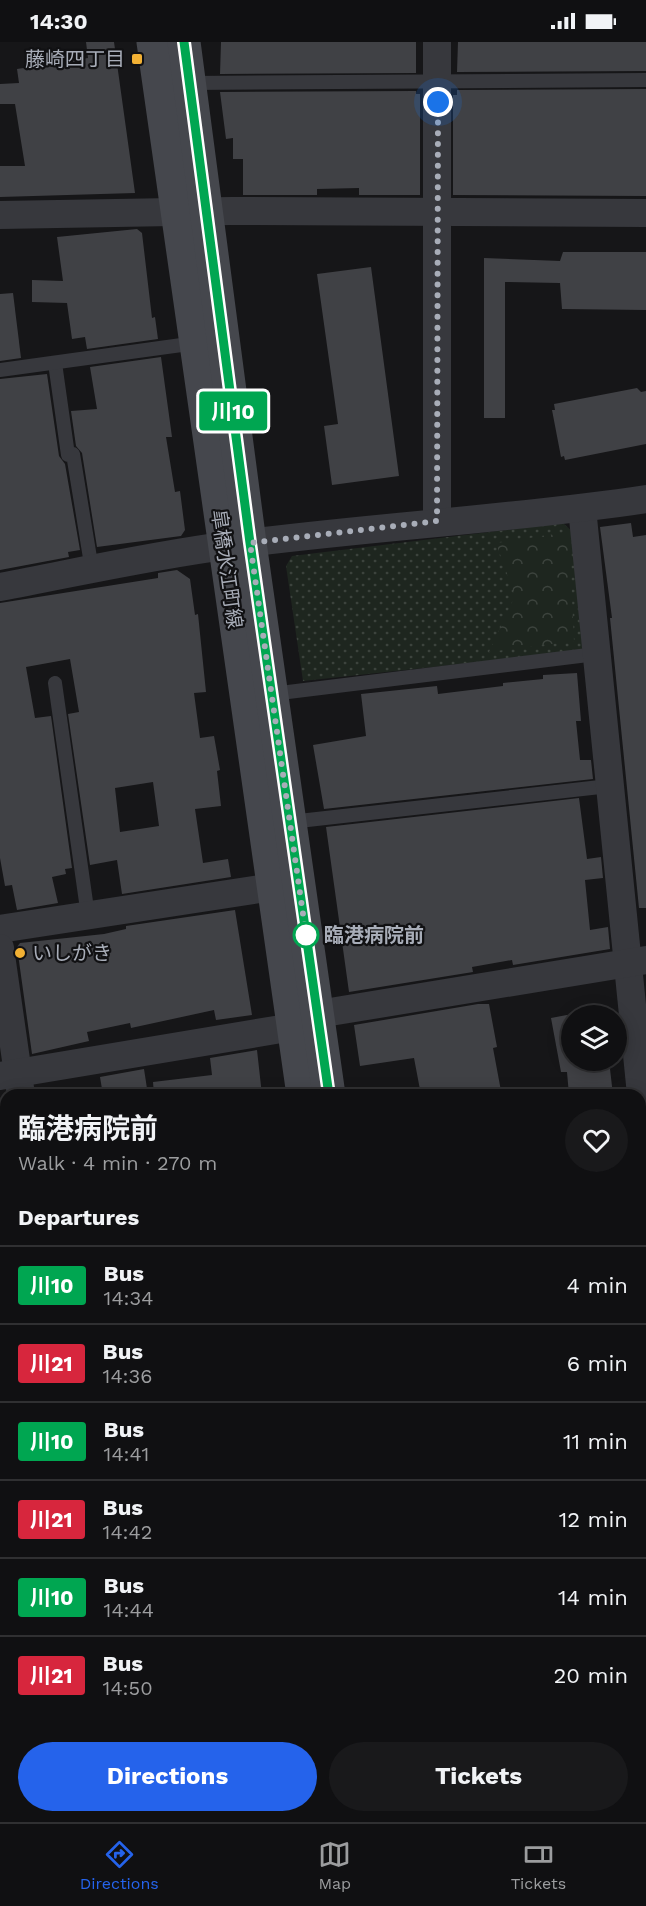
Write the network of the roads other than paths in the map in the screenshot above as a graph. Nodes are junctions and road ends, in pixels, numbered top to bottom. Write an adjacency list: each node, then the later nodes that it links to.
1 (153, 42): 7 (street, 皐橋水江町線)
2 (184, 42): 6 (street, 皐橋水江町線)
3 (437, 42): 4 (street)
4 (438, 80): 5 (lane); 6 (lane); 8 (street)
5 (646, 80)
6 (189, 83): 7 (street, 皐橋水江町線)
7 (192, 211): 8 (street); 10 (street); 11 (street, 皐橋水江町線); 17 (street, 皐橋水江町線)
8 (438, 211): 9 (street); 16 (street)
9 (646, 213)
10 (0, 215)
11 (196, 343): 12 (lane); 17 (street, 皐橋水江町線)
12 (55, 363): 13 (lane); 18 (lane)
13 (0, 370)
14 (646, 499): 15 (street)
15 (582, 508): 16 (street); 20 (street)
16 (437, 521): 17 (street)
17 (237, 545): 18 (street); 22 (street, 皐橋水江町線); 25 (street, 皐橋水江町線)
18 (92, 570): 19 (street)
19 (0, 587)
20 (596, 654): 22 (lane); 23 (street)
21 (55, 683): 26 (lane)
22 (272, 694): 24 (street, 皐橋水江町線)
23 (609, 786): 24 (lane); 29 (street)
24 (290, 822): 30 (street, 皐橋水江町線)
25 (273, 887): 26 (street); 30 (street, 皐橋水江町線)
26 (88, 916): 27 (street)
27 (0, 929)
28 (0, 948): 31 (street)
29 (636, 962): 30 (street); 34 (street)
30 (305, 1021): 31 (street); 32 (street, 皐橋水江町線); 33 (street, 皐橋水江町線)
31 (13, 1081)
32 (303, 1089)
33 (327, 1089)
34 (643, 1089)

